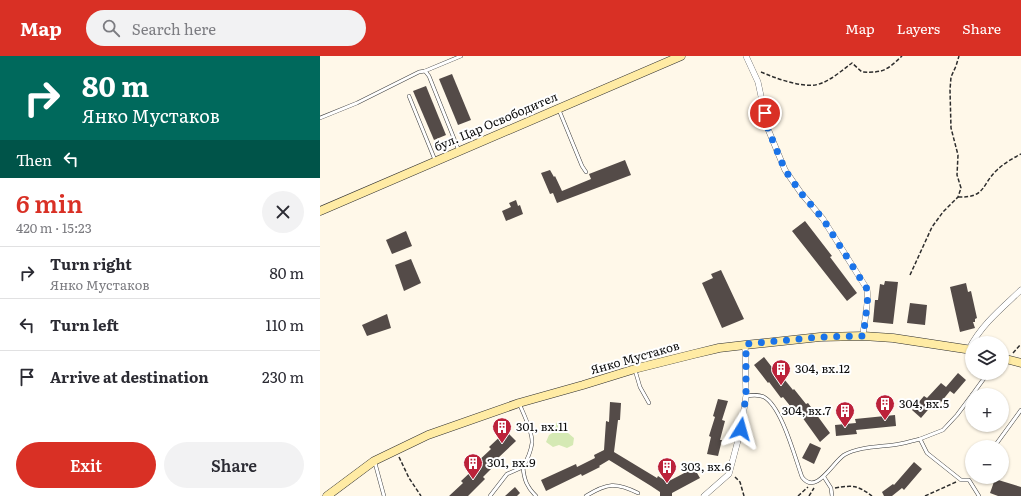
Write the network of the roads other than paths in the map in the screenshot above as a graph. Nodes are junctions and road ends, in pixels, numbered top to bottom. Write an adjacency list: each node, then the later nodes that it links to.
1 (461, 56): 4 (lane)
2 (681, 56): 6 (street, бул. Цар Освободител)
3 (746, 56): 13 (street)
4 (425, 71): 7 (lane); 8 (lane)
5 (409, 96): 9 (lane)
6 (558, 108): 8 (street, бул. Цар Освободител); 10 (lane)
7 (320, 118)
8 (459, 151): 9 (street, бул. Цар Освободител)
9 (436, 161): 11 (street, бул. Цар Освободител)
10 (586, 172)
11 (320, 211)
12 (1021, 290): 14 (street)
13 (864, 336): 15 (street, Янко Мустаков); 16 (street, Янко Мустаков)
14 (977, 336)
15 (746, 344): 19 (street, Янко Мустаков); 20 (street)
16 (965, 348)
17 (1009, 360): 18 (street)
18 (1021, 363)
19 (634, 369): 21 (street, Янко Мустаков); 22 (lane)
20 (746, 396): 29 (lane); 38 (street)
21 (519, 403): 27 (street, Янко Мустаков); 28 (lane)
22 (649, 403)
23 (965, 404): 25 (lane)
24 (1021, 410): 26 (lane)
25 (920, 439): 29 (lane); 30 (lane)
26 (999, 440)
27 (374, 461): 33 (street, Янко Мустаков); 34 (lane)
28 (523, 467): 35 (lane); 36 (lane)
29 (824, 478): 39 (lane)
30 (965, 480)
31 (972, 484): 40 (lane)
32 (638, 493): 37 (lane)
33 (327, 496)
34 (384, 496)
35 (490, 496)
36 (536, 496)
37 (586, 496)
38 (704, 496)
39 (832, 496)
40 (979, 496)

